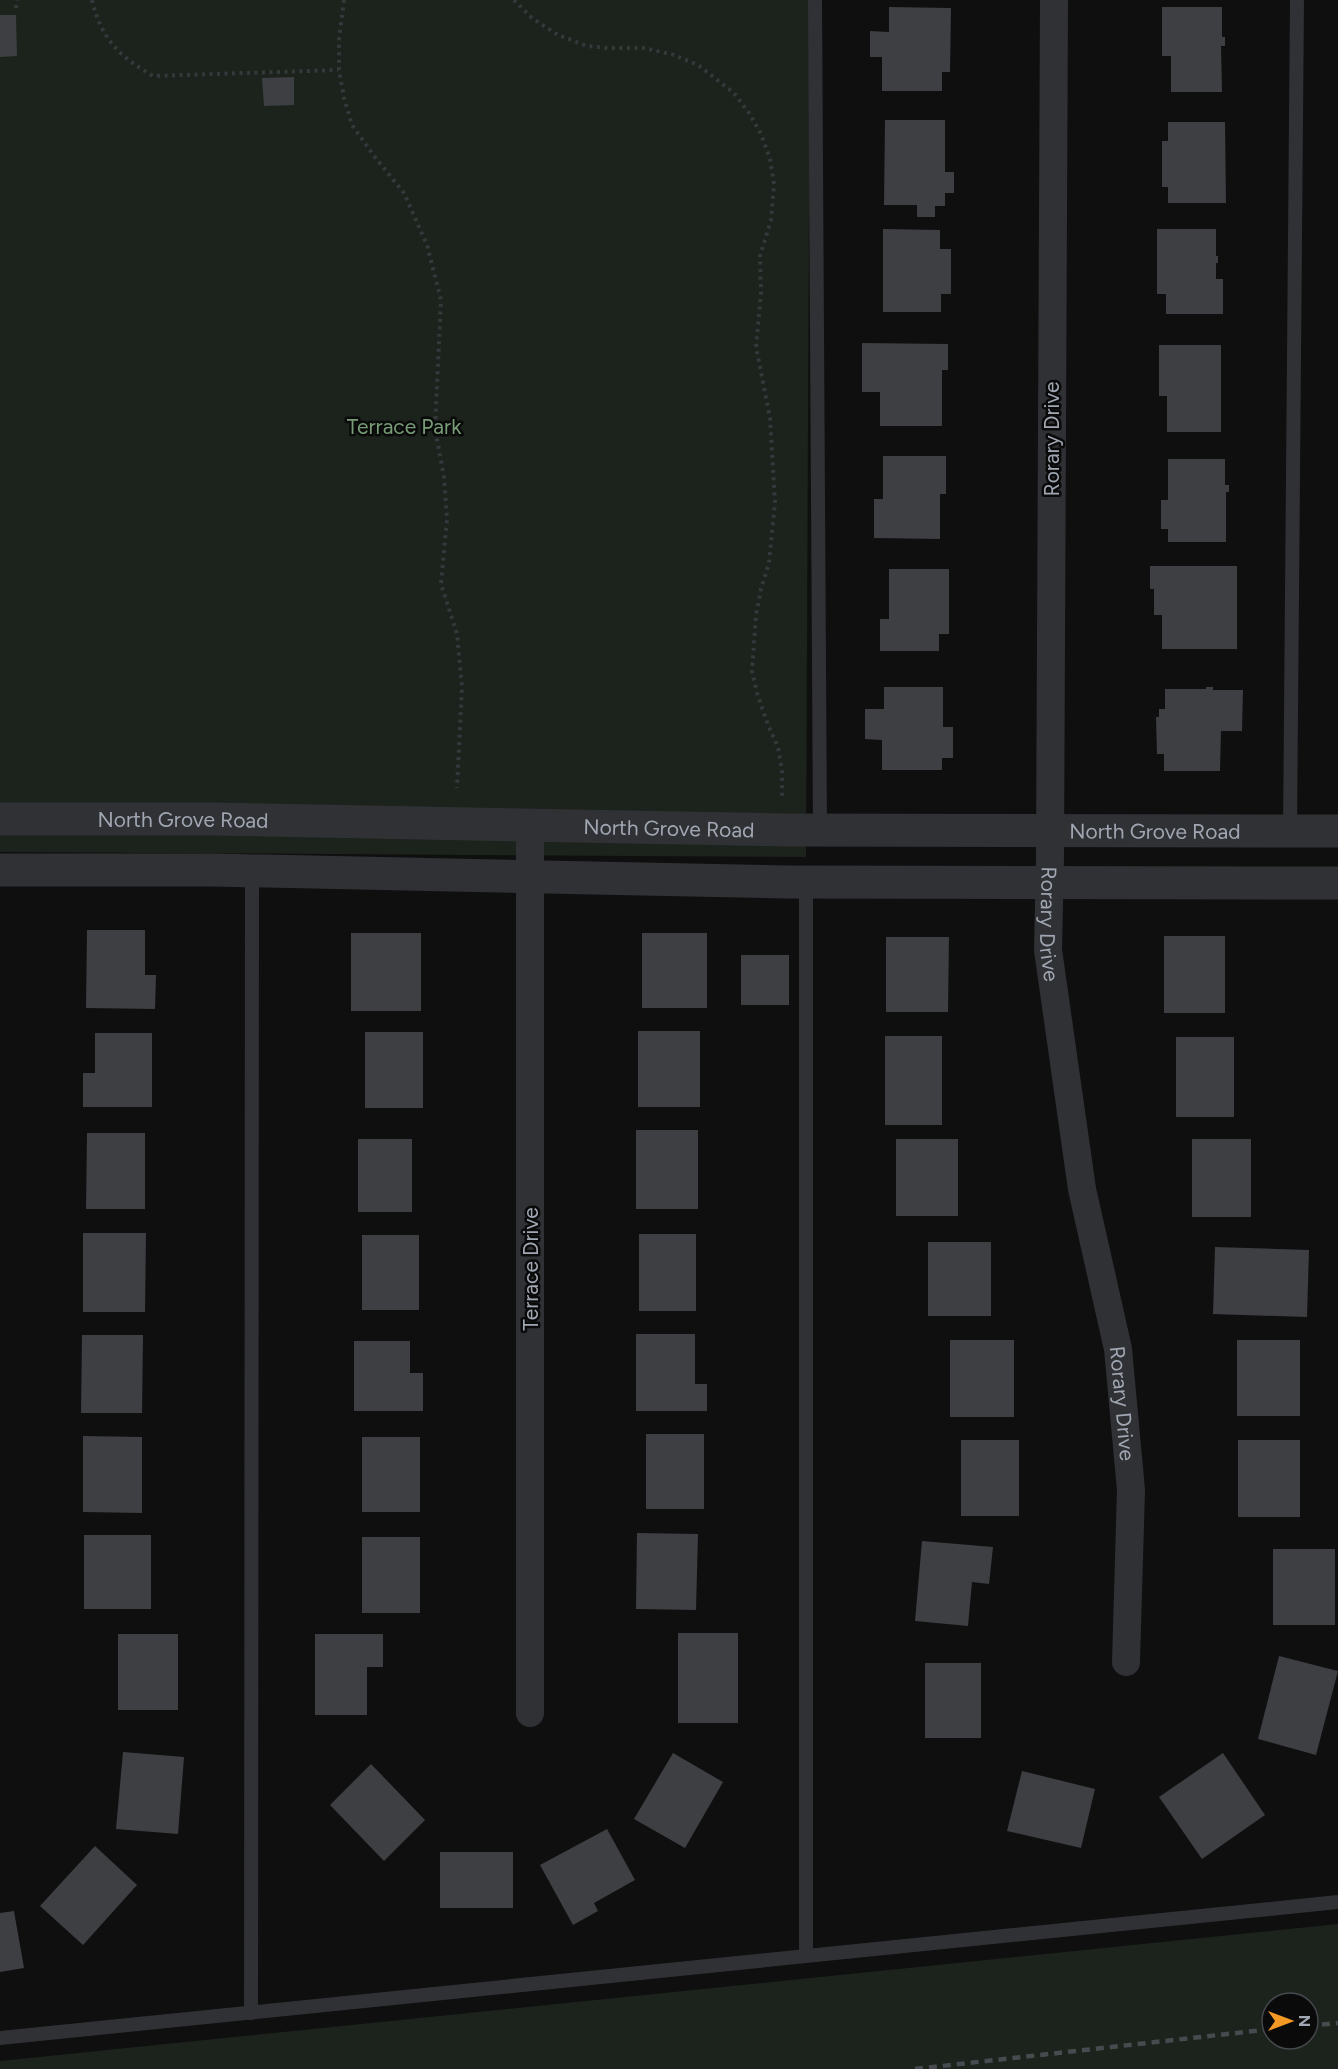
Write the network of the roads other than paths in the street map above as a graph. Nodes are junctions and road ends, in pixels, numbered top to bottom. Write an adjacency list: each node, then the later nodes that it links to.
1 (815, 0): 6 (lane)
2 (1054, 0): 7 (street, Rorary Drive)
3 (1298, 0): 8 (lane)
4 (0, 819): 5 (street, North Grove Road)
5 (530, 825): 6 (street, North Grove Road); 12 (street, Terrace Drive)
6 (820, 830): 7 (street, North Grove Road)
7 (1050, 831): 8 (street, North Grove Road); 14 (street, Rorary Drive)
8 (1290, 831): 9 (street, North Grove Road)
9 (1338, 831)
10 (0, 870): 11 (street)
11 (252, 871): 12 (street); 20 (lane)
12 (530, 877): 13 (street); 17 (street, Terrace Drive)
13 (806, 882): 14 (street); 19 (lane)
14 (1050, 882): 15 (street); 16 (street, Rorary Drive)
15 (1338, 883)
16 (1126, 1662)
17 (530, 1713)
18 (1338, 1902): 19 (lane)
19 (806, 1956): 20 (lane)
20 (251, 2013): 21 (lane)
21 (0, 2038)

